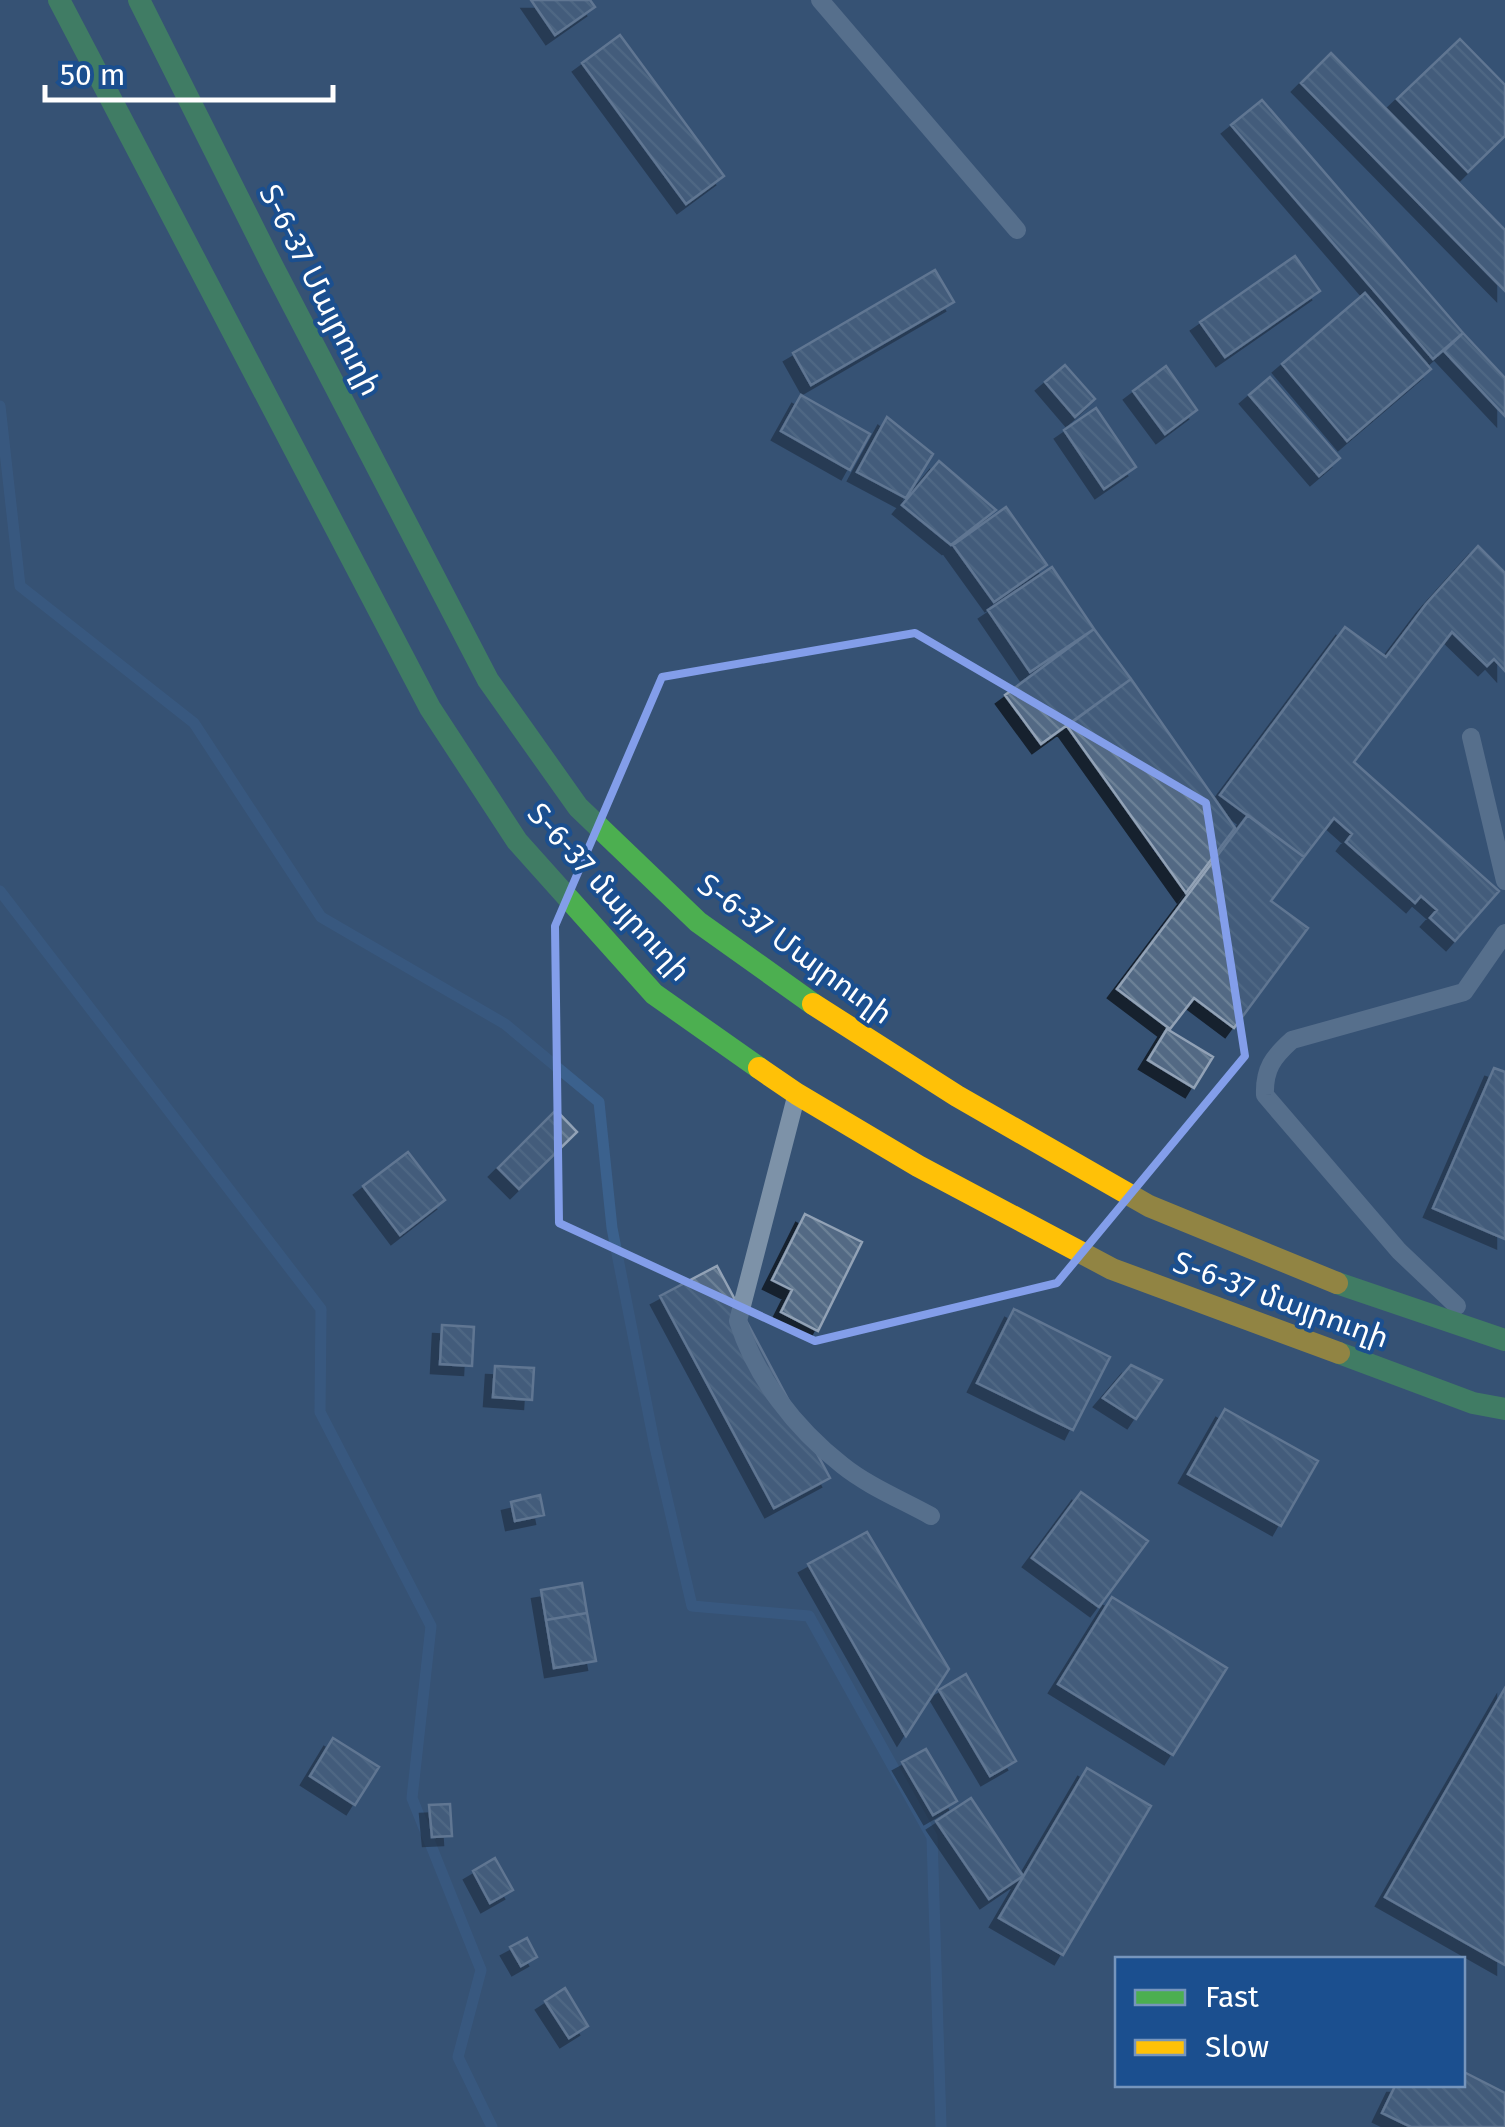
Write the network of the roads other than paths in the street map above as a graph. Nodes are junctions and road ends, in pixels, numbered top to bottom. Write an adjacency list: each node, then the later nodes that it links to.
1 (59, 0): 8 (main road, Տ-6-37 մայրուղի)
2 (139, 0): 9 (main road, Տ-6-37 Մայրուղի)
3 (820, 0): 4 (lane)
4 (1017, 230)
5 (1472, 737): 6 (lane)
6 (1505, 881)
7 (1505, 933): 9 (lane)
8 (797, 1094): 10 (main road, Տ-6-37 մայրուղի); 11 (lane)
9 (1494, 1344)
10 (1505, 1410)
11 (931, 1516)

